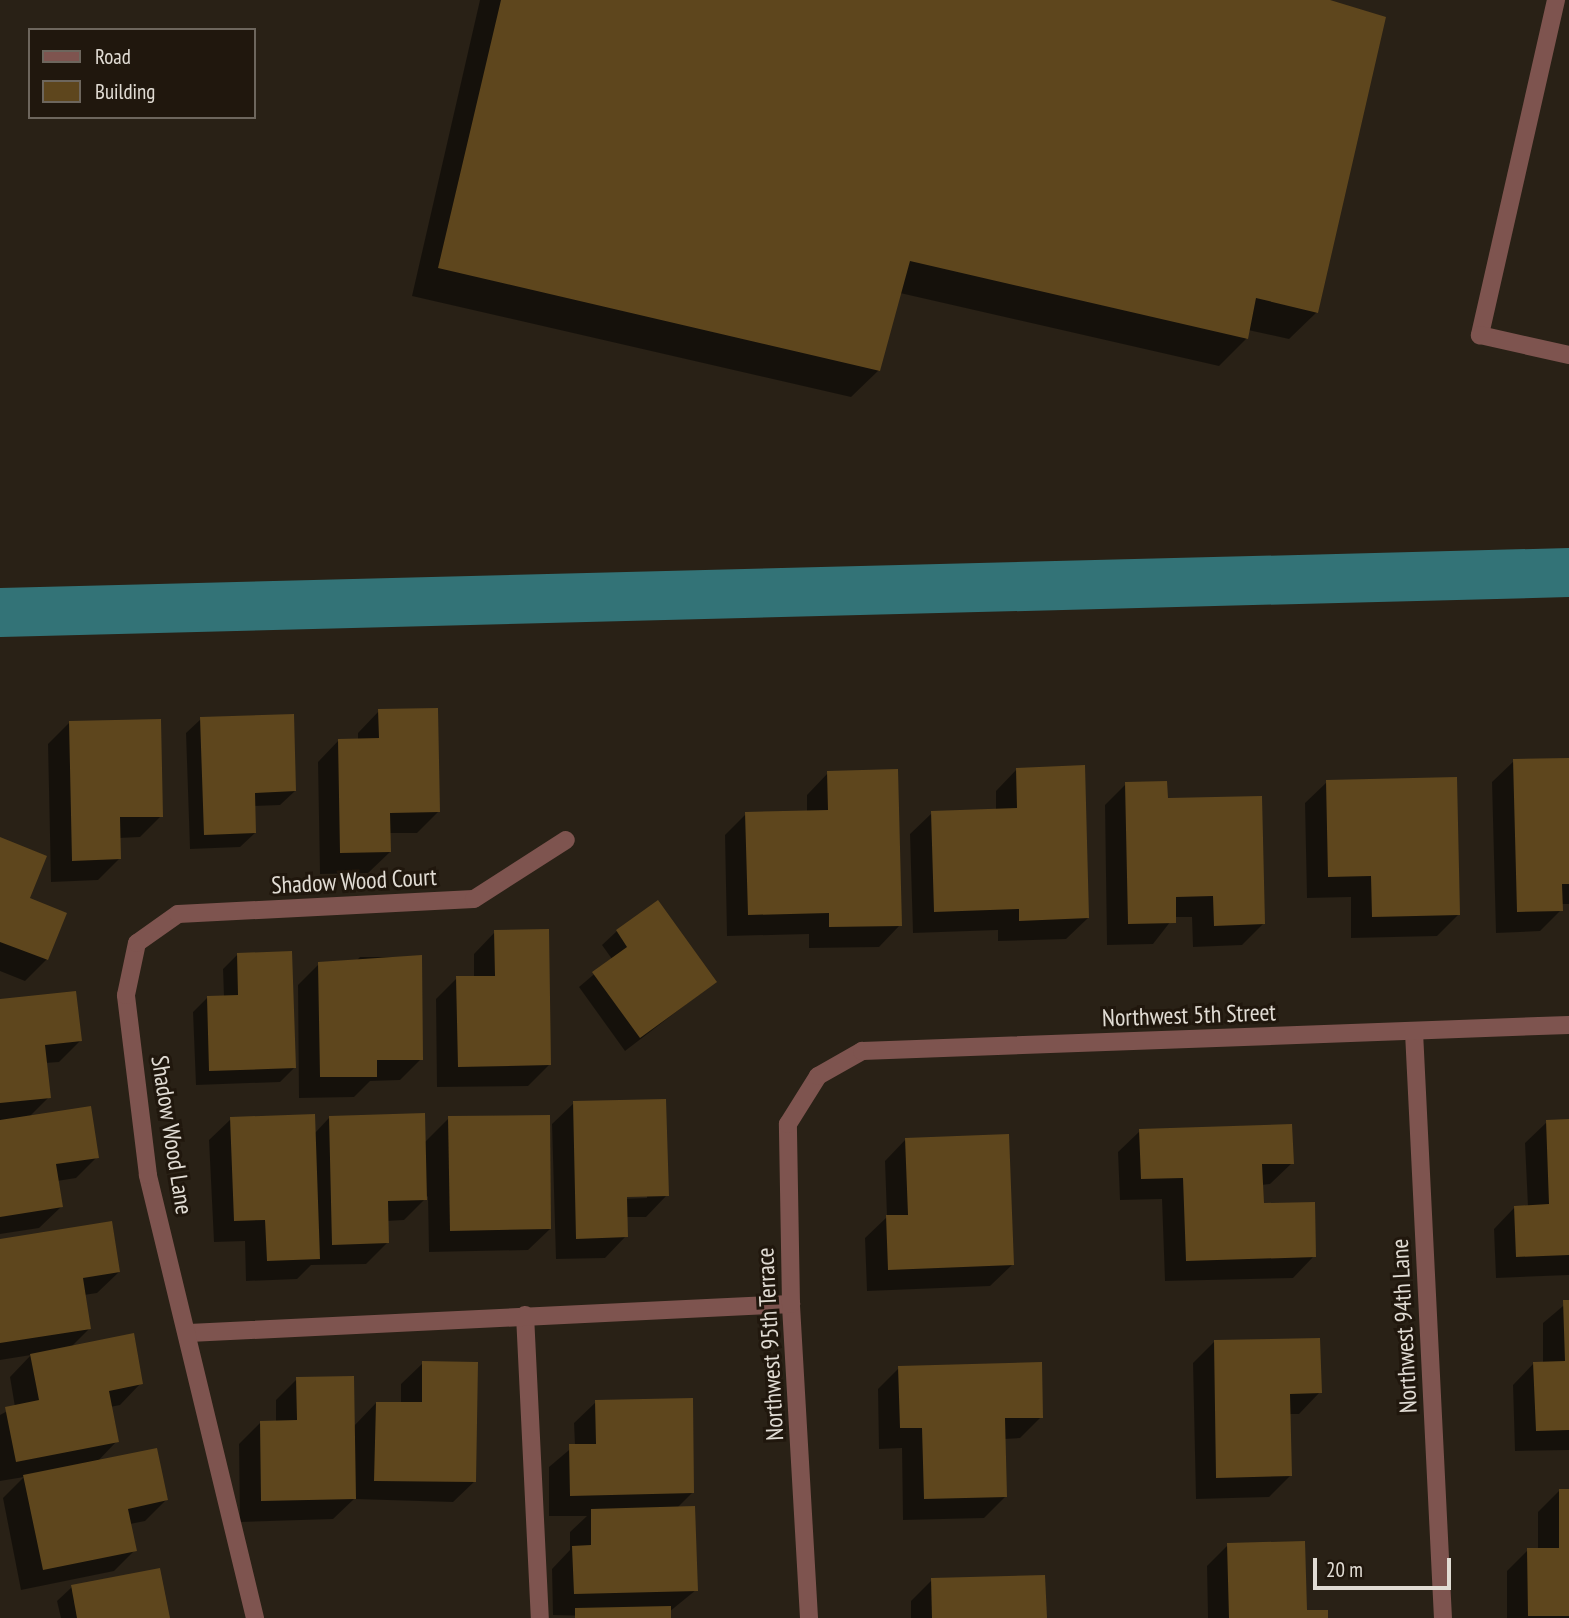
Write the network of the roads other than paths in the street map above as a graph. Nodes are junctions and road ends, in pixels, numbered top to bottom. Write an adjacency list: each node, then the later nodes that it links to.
1 (1556, 0): 2 (street)
2 (1569, 355)
3 (566, 840): 4 (street, Shadow Wood Court)
4 (137, 943): 10 (street, Shadow Wood Lane)
5 (1569, 1025): 6 (street, Northwest 5th Street)
6 (1413, 1032): 7 (street, Northwest 5th Street); 14 (street, Northwest 94th Lane)
7 (818, 1076): 8 (street, Northwest 95th Terrace)
8 (792, 1304): 9 (street); 13 (street, Northwest 95th Terrace)
9 (525, 1315): 10 (street); 12 (street)
10 (189, 1334): 11 (street, Shadow Wood Lane)
11 (255, 1618)
12 (540, 1618)
13 (809, 1618)
14 (1443, 1618)

